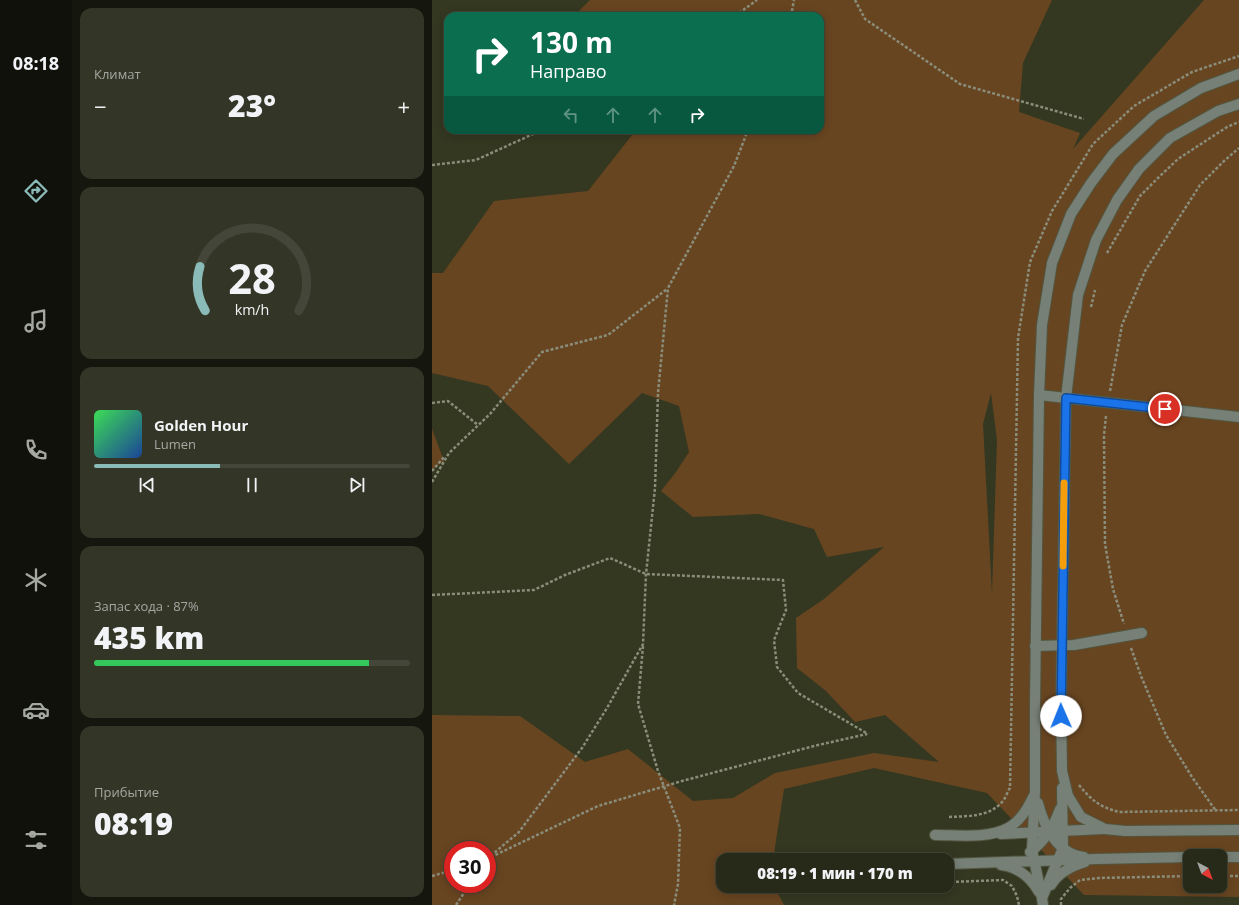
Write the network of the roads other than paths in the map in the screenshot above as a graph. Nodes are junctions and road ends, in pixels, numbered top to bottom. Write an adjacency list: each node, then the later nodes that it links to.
1 (1239, 74): 3 (street)
2 (1239, 104): 4 (street)
3 (1039, 395): 4 (street); 9 (street)
4 (1066, 398): 5 (street); 10 (street)
5 (1152, 407): 6 (street); 7 (street)
6 (1239, 417)
7 (1150, 418)
8 (1142, 633): 10 (street)
9 (1035, 646): 10 (street); 12 (street)
10 (1062, 646): 11 (street)
11 (1062, 771): 13 (street); 14 (street)
12 (1035, 791): 17 (street); 18 (street); 19 (street)
13 (1063, 803): 16 (street); 18 (street)
14 (1105, 829): 15 (street); 16 (street)
15 (1239, 830)
16 (1062, 831): 18 (street); 21 (street)
17 (1033, 832): 18 (street); 19 (street); 22 (street)
18 (1049, 832): 21 (street); 22 (street)
19 (990, 834): 20 (street)
20 (935, 835)
21 (1063, 848): 26 (street); 27 (street)
22 (1032, 850): 28 (street); 29 (street)
23 (1227, 857): 24 (street)
24 (1239, 857)
25 (1183, 858): 26 (street)
26 (1096, 859): 27 (street); 31 (street)
27 (1057, 860): 28 (street); 31 (street)
28 (1035, 861): 29 (street); 31 (street)
29 (989, 863): 30 (street); 31 (street)
30 (954, 864)
31 (1042, 901)

